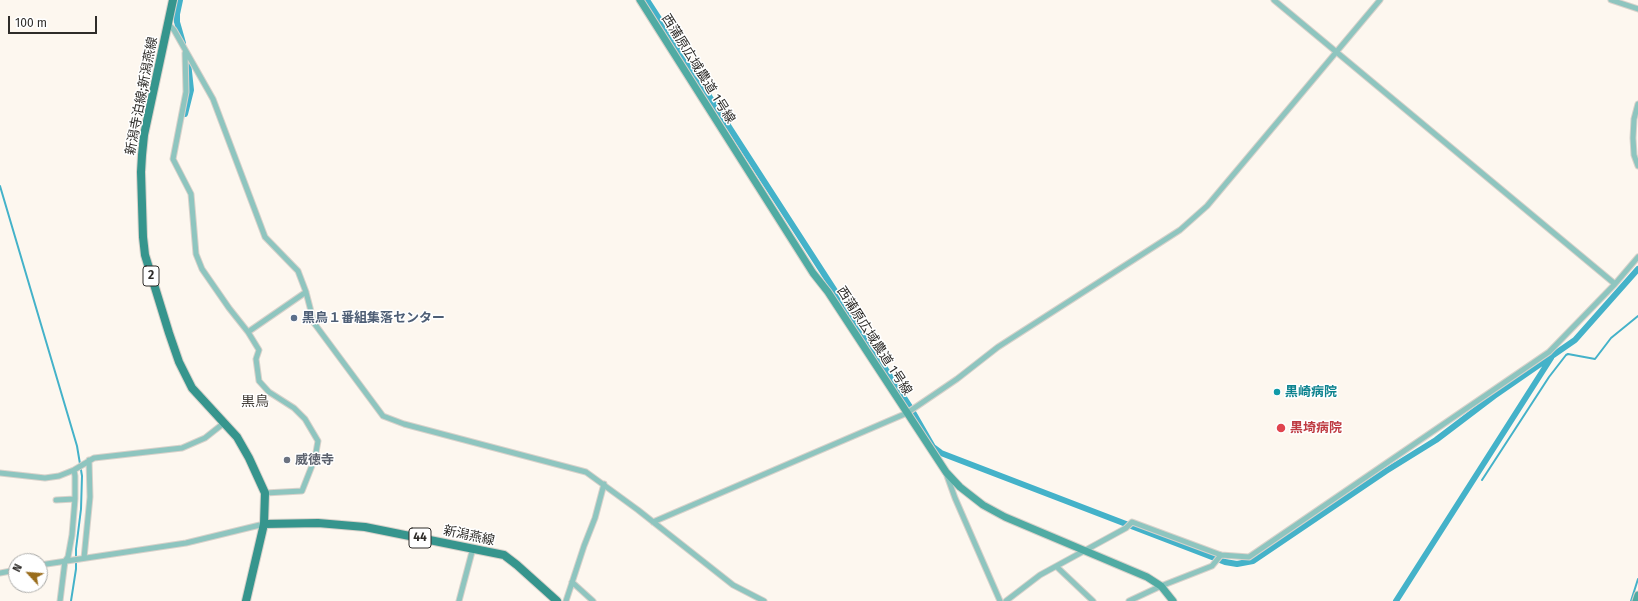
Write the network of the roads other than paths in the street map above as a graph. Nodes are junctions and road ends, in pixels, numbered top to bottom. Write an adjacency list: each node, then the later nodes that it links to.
1 (173, 0): 7 (main road, 新潟寺泊線;新潟燕線 / 2)
2 (640, 0): 16 (street, 西蒲原広域農道 1号線)
3 (1274, 0): 9 (street)
4 (1380, 0): 9 (street)
5 (1611, 0): 6 (street)
6 (1638, 9)
7 (168, 24): 8 (street); 17 (main road, 新潟寺泊線;新潟燕線 / 2)
8 (185, 52): 14 (street); 15 (street)
9 (1337, 52): 13 (street); 16 (street)
10 (1638, 104): 11 (street)
11 (1638, 166)
12 (1638, 257): 13 (street)
13 (1615, 284): 30 (street)
14 (306, 292): 15 (street); 22 (street)
15 (248, 332): 23 (street)
16 (907, 413): 21 (street, 西蒲原広域農道 1号線); 26 (street)
17 (224, 423): 18 (street); 23 (main road, 新潟寺泊線;新潟燕線 / 2)
18 (87, 461): 19 (street); 31 (street)
19 (75, 469): 20 (street); 24 (street)
20 (0, 472)
21 (946, 472): 29 (street, 西蒲原広域農道 1号線); 45 (street)
22 (604, 484): 26 (street); 35 (street)
23 (265, 493): 27 (main road, 新潟寺泊線;新潟燕線 / 2)
24 (75, 499): 25 (street); 32 (street)
25 (56, 500)
26 (653, 522): 44 (street)
27 (264, 524): 28 (main road, 新潟燕線 / 44); 31 (street); 39 (main road, 2)
28 (473, 548): 40 (street); 41 (main road, 新潟燕線 / 44)
29 (1085, 551): 30 (street); 34 (street); 36 (street, 西蒲原広域農道 1号線)
30 (1221, 555): 36 (street)
31 (83, 558): 32 (street)
32 (67, 560): 33 (street); 38 (street)
33 (48, 564)
34 (1057, 567): 46 (street); 47 (street)
35 (572, 582): 42 (street); 43 (street)
36 (1161, 586): 48 (street); 49 (street, 西蒲原広域農道 1号線)
37 (1638, 595): 50 (street)
38 (60, 601)
39 (246, 601)
40 (459, 601)
41 (557, 601)
42 (566, 601)
43 (593, 601)
44 (764, 601)
45 (1000, 601)
46 (1006, 601)
47 (1093, 601)
48 (1129, 601)
49 (1173, 601)
50 (1636, 601)

